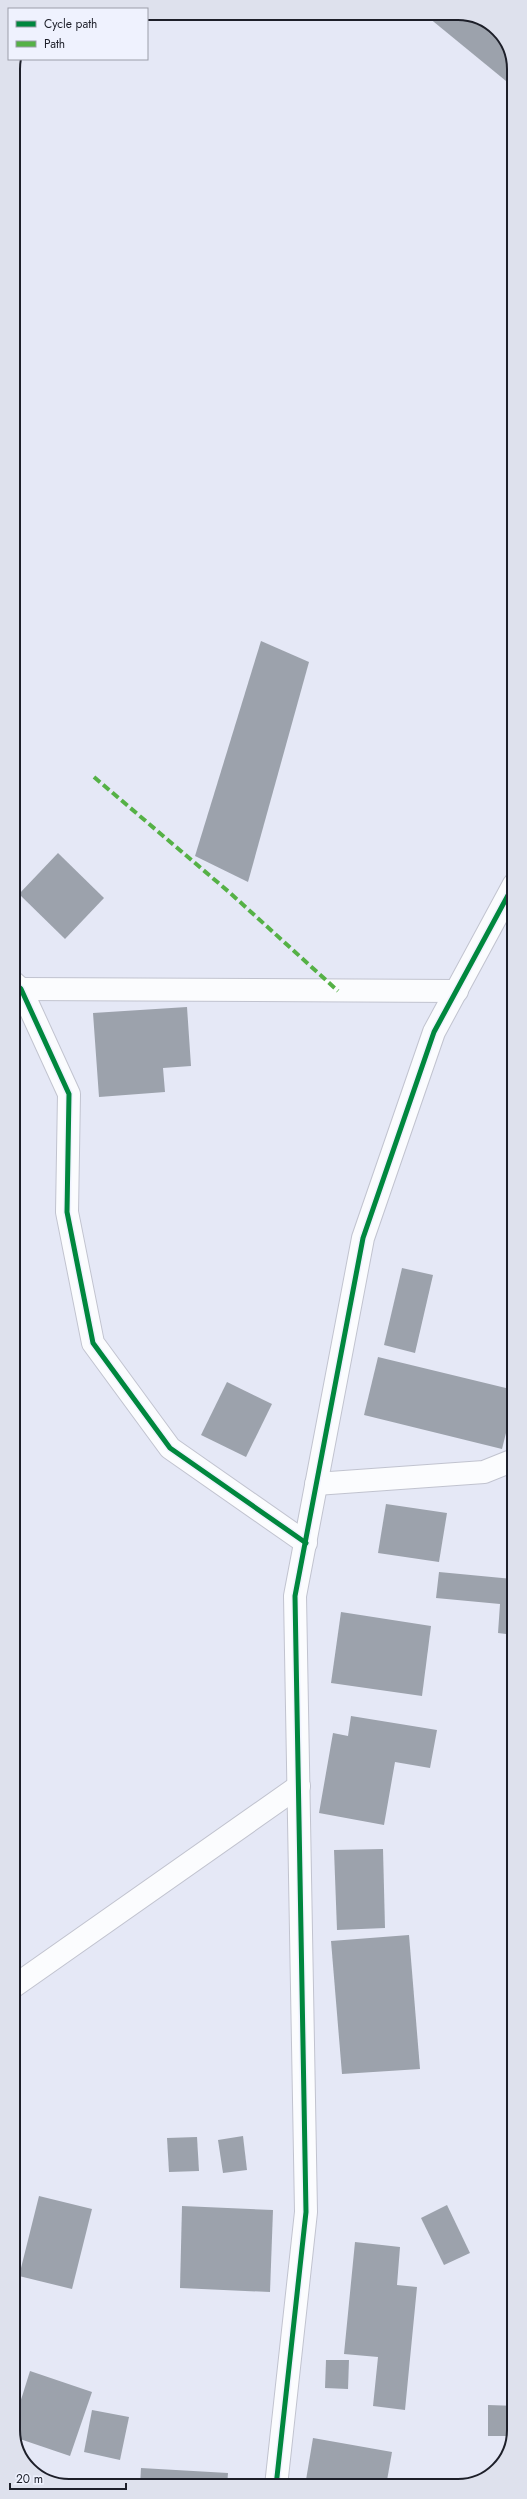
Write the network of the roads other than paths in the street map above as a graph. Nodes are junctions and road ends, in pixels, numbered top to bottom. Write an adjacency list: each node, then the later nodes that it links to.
1 (507, 897): 3 (street)
2 (20, 986): 3 (street)
3 (457, 991): 6 (street)
4 (20, 992): 7 (street)
5 (507, 1463): 6 (street)
6 (316, 1484): 7 (street)
7 (306, 1543): 8 (street)
8 (299, 1786): 9 (street); 10 (street)
9 (20, 1982)
10 (277, 2479)

